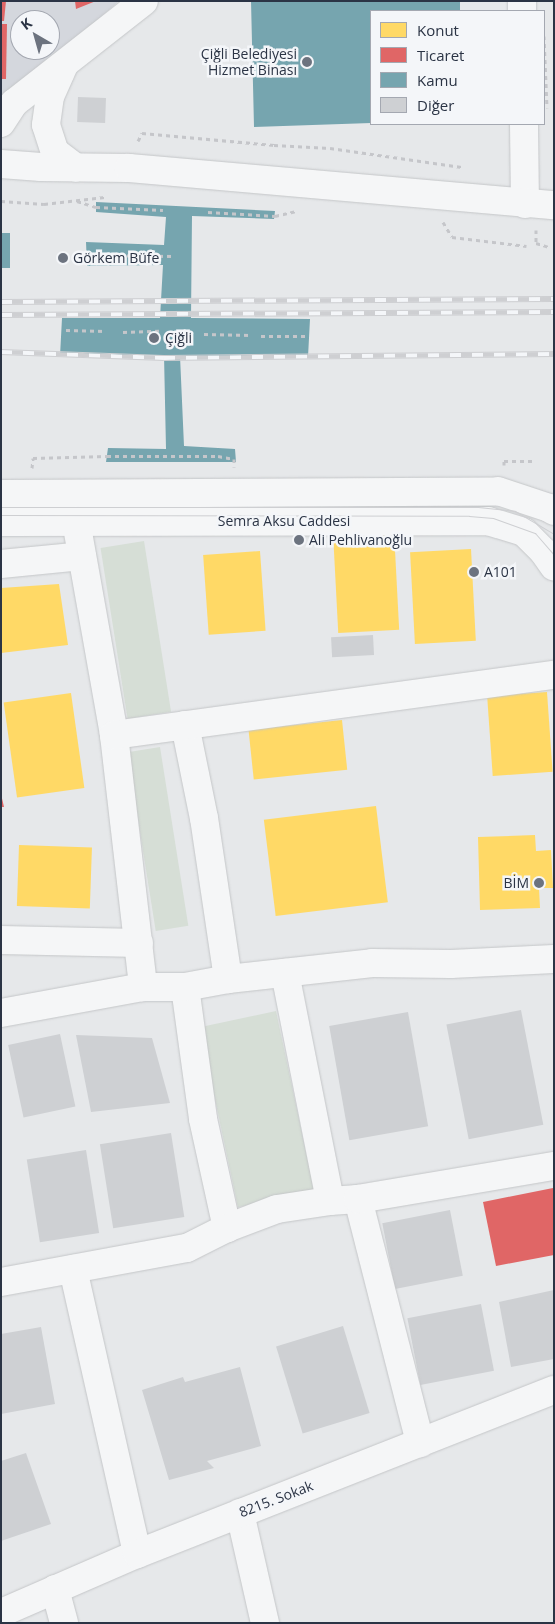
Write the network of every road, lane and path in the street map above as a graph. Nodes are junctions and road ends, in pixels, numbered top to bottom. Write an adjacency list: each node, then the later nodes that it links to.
1 (144, 1): 2 (street)
2 (66, 61): 3 (street); 7 (street)
3 (1, 123)
4 (524, 125): 12 (street)
5 (136, 148): 8 (path)
6 (1, 164): 7 (street)
7 (76, 168): 12 (street)
8 (470, 169)
9 (74, 200): 11 (path)
10 (303, 208): 13 (path)
11 (163, 210)
12 (538, 211): 16 (path)
13 (208, 212)
14 (441, 218): 15 (path)
15 (526, 246)
16 (549, 247)
17 (87, 255): 18 (path)
18 (174, 256)
19 (66, 330): 20 (path)
20 (106, 331)
21 (159, 331): 22 (path)
22 (123, 332)
23 (204, 334): 24 (path)
24 (251, 335)
25 (261, 336): 26 (path)
26 (307, 336)
27 (218, 456): 30 (path)
28 (504, 461): 29 (path)
29 (535, 461)
30 (29, 493): 31 (street, Semra Aksu Caddesi); 32 (street, Semra Aksu Caddesi)
31 (1, 494)
32 (554, 511)
33 (76, 521): 34 (street, Semra Aksu Caddesi); 35 (street, Semra Aksu Caddesi); 36 (street)
34 (1, 522)
35 (550, 554)
36 (82, 556): 37 (street); 40 (street)
37 (1, 564)
38 (554, 675): 39 (street)
39 (184, 725): 40 (street); 45 (street)
40 (114, 735): 42 (street)
41 (1, 940): 42 (street)
42 (139, 942): 46 (street)
43 (554, 959): 44 (street)
44 (285, 973): 45 (street); 51 (street)
45 (228, 979): 47 (street)
46 (143, 987): 47 (street); 48 (street)
47 (185, 987): 52 (street)
48 (1, 1013)
49 (554, 1166): 50 (street)
50 (358, 1199): 51 (street); 56 (street)
51 (330, 1201): 52 (street)
52 (227, 1228): 53 (street)
53 (73, 1269): 54 (street); 58 (street)
54 (1, 1282)
55 (554, 1390): 56 (street, 8215. Sokak)
56 (420, 1443): 57 (street, 8215. Sokak)
57 (240, 1513): 58 (street, 8215. Sokak); 62 (street)
58 (137, 1554): 59 (street, 8215. Sokak)
59 (55, 1589): 60 (street, 8215. Sokak); 61 (street)
60 (1, 1613)
61 (64, 1623)
62 (265, 1623)

